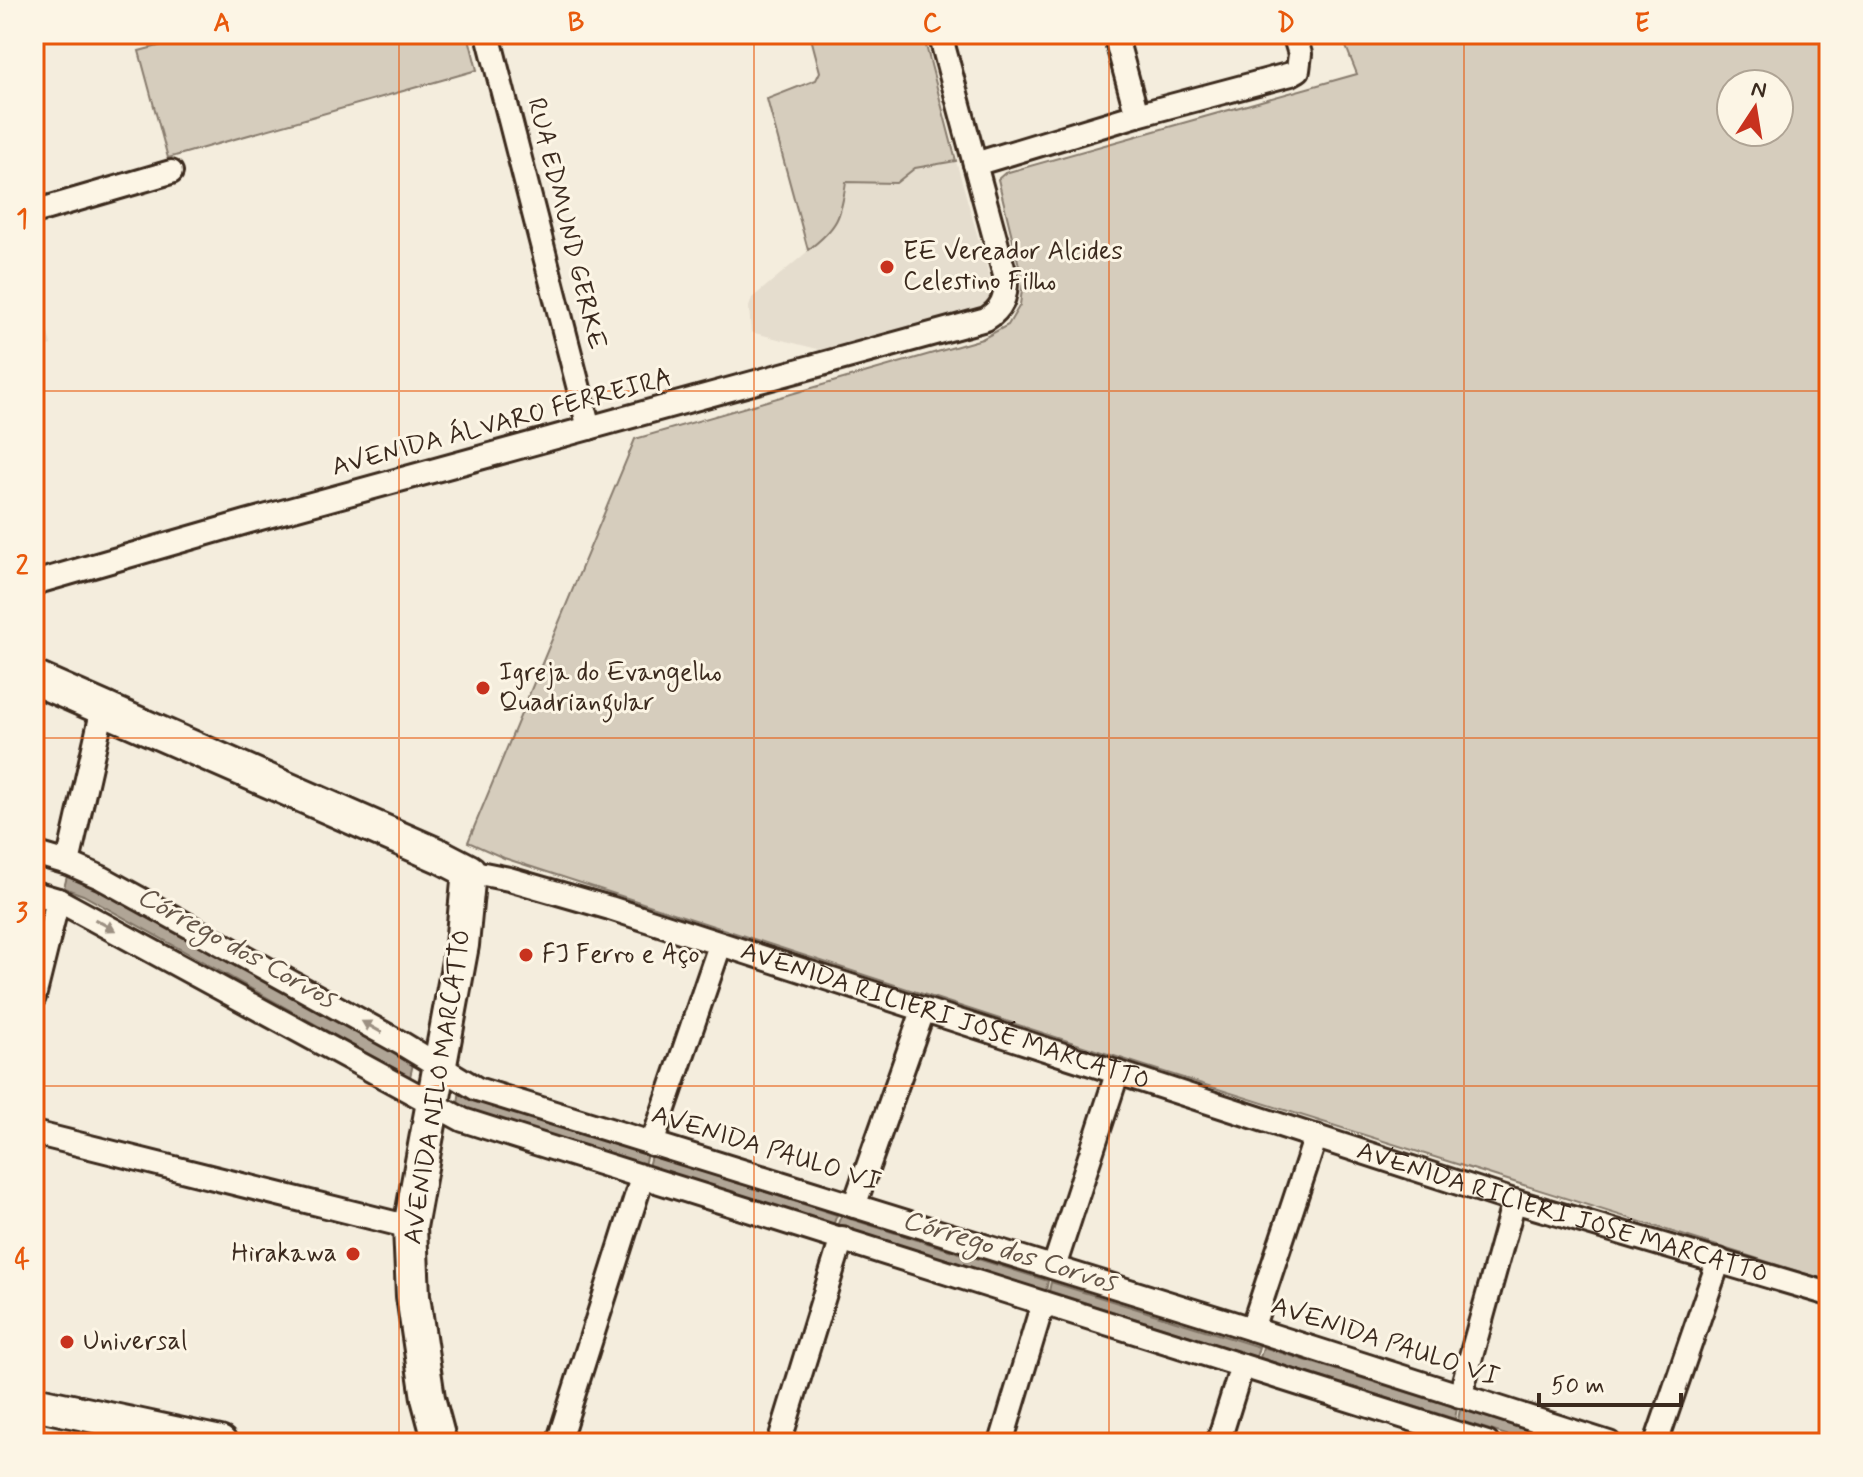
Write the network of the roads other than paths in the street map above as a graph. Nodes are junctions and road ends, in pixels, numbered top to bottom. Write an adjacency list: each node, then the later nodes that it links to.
1 (488, 34): 9 (street, RUA EDMUND GERKE)
2 (940, 34): 6 (street)
3 (1115, 34): 5 (street)
4 (1294, 34): 5 (street)
5 (1137, 115): 6 (street)
6 (975, 164): 9 (street, AVENIDA ÁLVARO FERREIRA)
7 (171, 172): 8 (street)
8 (34, 212)
9 (589, 428): 10 (street, AVENIDA ÁLVARO FERREIRA)
10 (34, 583)
11 (34, 678): 12 (main road, AVENIDA RICIERI JOSÉ MARCATTO)
12 (103, 708): 14 (street); 15 (main road, AVENIDA RICIERI JOSÉ MARCATTO)
13 (34, 853): 14 (street, AVENIDA PAULO VI)
14 (68, 863): 21 (street, AVENIDA PAULO VI, one-way to 14)
15 (469, 871): 18 (street, AVENIDA RICIERI JOSÉ MARCATTO); 21 (main road, AVENIDA NILO MARCATTO)
16 (34, 893): 17 (street)
17 (58, 900): 19 (street); 23 (street, one-way to 23)
18 (720, 945): 20 (street, AVENIDA RICIERI JOSÉ MARCATTO); 26 (street)
19 (34, 997)
20 (923, 1011): 22 (street, AVENIDA RICIERI JOSÉ MARCATTO); 29 (street)
21 (440, 1065): 23 (main road, AVENIDA NILO MARCATTO); 26 (street, AVENIDA PAULO VI)
22 (1117, 1074): 25 (street, AVENIDA RICIERI JOSÉ MARCATTO); 33 (street)
23 (433, 1104): 27 (street); 30 (main road, AVENIDA NILO MARCATTO)
24 (34, 1133): 30 (street)
25 (1316, 1136): 28 (street, AVENIDA RICIERI JOSÉ MARCATTO); 36 (street)
26 (652, 1144): 29 (street, AVENIDA PAULO VI)
27 (642, 1178): 31 (street); 45 (street)
28 (1514, 1201): 32 (street, AVENIDA RICIERI JOSÉ MARCATTO); 38 (street)
29 (854, 1206): 33 (street, AVENIDA PAULO VI)
30 (410, 1227): 39 (main road, AVENIDA NILO MARCATTO)
31 (842, 1238): 35 (street); 46 (street)
32 (1719, 1260): 34 (street, AVENIDA RICIERI JOSÉ MARCATTO); 51 (street)
33 (1054, 1267): 36 (street, AVENIDA PAULO VI)
34 (1829, 1294)
35 (1043, 1303): 37 (street); 47 (street)
36 (1252, 1329): 38 (street, AVENIDA PAULO VI)
37 (1242, 1366): 41 (street); 48 (street)
38 (1460, 1396): 50 (street, AVENIDA PAULO VI)
39 (428, 1398): 43 (main road, AVENIDA NILO MARCATTO); 44 (main road, AVENIDA NILO MARCATTO)
40 (34, 1403): 42 (main road)
41 (1442, 1436): 49 (street)
42 (220, 1443)
43 (422, 1443)
44 (440, 1443)
45 (558, 1443)
46 (779, 1443)
47 (1001, 1443)
48 (1218, 1443)
49 (1487, 1443)
50 (1609, 1443)
51 (1656, 1443)

